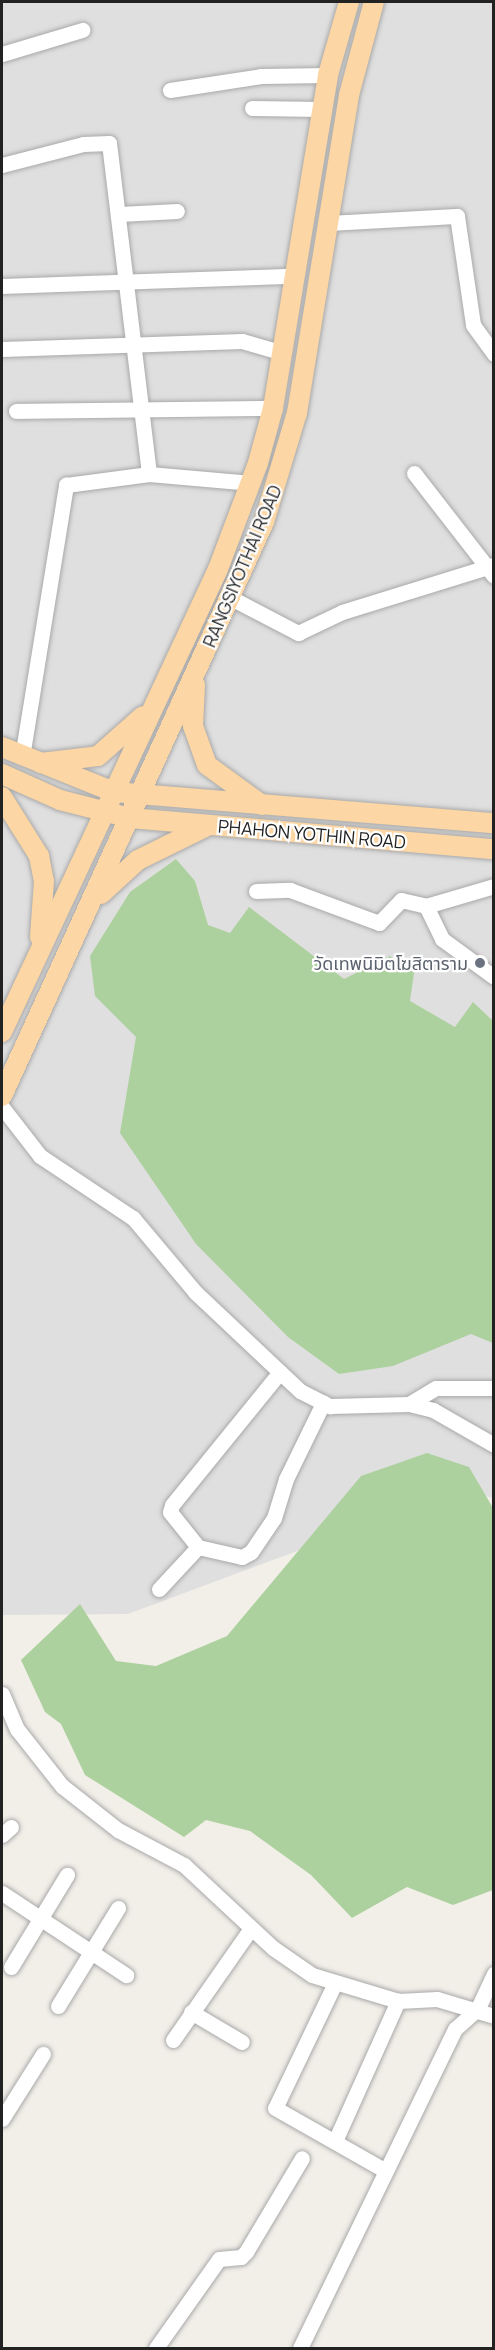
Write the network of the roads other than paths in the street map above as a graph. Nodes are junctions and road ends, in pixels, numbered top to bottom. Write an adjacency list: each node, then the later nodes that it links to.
1 (349, 2): 5 (main road, RANGSIYOTHAI ROAD)
2 (374, 2): 12 (main road, RANGSIYOTHAI ROAD)
3 (82, 30): 4 (street)
4 (2, 54)
5 (328, 75): 6 (street); 8 (main road, RANGSIYOTHAI ROAD)
6 (170, 90)
7 (252, 108): 8 (street)
8 (322, 109): 13 (main road, RANGSIYOTHAI ROAD)
9 (2, 165): 11 (street)
10 (177, 211): 11 (street)
11 (119, 214): 15 (street)
12 (327, 223): 14 (main road, RANGSIYOTHAI ROAD); 20 (street)
13 (293, 273): 14 (main road); 15 (street); 19 (main road, RANGSIYOTHAI ROAD)
14 (317, 273): 28 (main road, RANGSIYOTHAI ROAD)
15 (124, 282): 16 (street); 17 (street)
16 (2, 286)
17 (132, 345): 18 (street); 19 (street); 22 (street)
18 (2, 349)
19 (283, 352): 21 (main road, RANGSIYOTHAI ROAD)
20 (494, 354)
21 (273, 408): 22 (street); 26 (main road, RANGSIYOTHAI ROAD)
22 (141, 409): 23 (street); 25 (street)
23 (16, 411)
24 (414, 473): 27 (street)
25 (149, 474): 26 (street); 32 (street)
26 (252, 483): 30 (main road, RANGSIYOTHAI ROAD)
27 (492, 570): 28 (street)
28 (231, 598): 29 (main road, RANGSIYOTHAI ROAD)
29 (195, 676): 35 (main road, RANGSIYOTHAI ROAD); 37 (main road)
30 (157, 700): 32 (main road); 34 (main road, RANGSIYOTHAI ROAD)
31 (2, 747): 32 (main road, PHAHON YOTHIN ROAD)
32 (29, 760): 34 (main road, PHAHON YOTHIN ROAD)
33 (2, 774): 38 (main road, PHAHON YOTHIN ROAD)
34 (114, 792): 35 (main road, PHAHON YOTHIN ROAD); 38 (main road, RANGSIYOTHAI ROAD)
35 (140, 795): 37 (main road, PHAHON YOTHIN ROAD); 39 (main road, RANGSIYOTHAI ROAD)
36 (2, 797): 47 (main road)
37 (263, 805): 40 (main road, PHAHON YOTHIN ROAD)
38 (105, 813): 39 (main road, PHAHON YOTHIN ROAD); 47 (main road, RANGSIYOTHAI ROAD)
39 (130, 818): 41 (main road, PHAHON YOTHIN ROAD); 45 (main road, RANGSIYOTHAI ROAD)
40 (494, 823)
41 (209, 825): 42 (main road, PHAHON YOTHIN ROAD); 45 (main road)
42 (494, 849)
43 (494, 886): 46 (street)
44 (256, 891): 46 (street)
45 (95, 899): 50 (main road, RANGSIYOTHAI ROAD)
46 (426, 906): 48 (street)
47 (37, 957): 49 (main road, RANGSIYOTHAI ROAD)
48 (494, 977)
49 (2, 1032)
50 (2, 1096)
51 (2, 1107): 52 (street)
52 (280, 1372): 54 (street); 57 (street)
53 (494, 1388): 55 (street)
54 (323, 1403): 55 (street); 57 (street)
55 (409, 1404): 56 (street)
56 (494, 1445)
57 (198, 1547): 58 (street)
58 (159, 1589)
59 (2, 1694): 64 (street)
60 (67, 1875): 63 (street)
61 (2, 1893): 63 (street)
62 (118, 1908): 65 (street)
63 (40, 1919): 65 (street); 66 (street)
64 (251, 1928): 69 (street); 73 (street)
65 (91, 1953): 68 (street); 71 (street)
66 (11, 1966)
67 (494, 1974): 72 (street)
68 (126, 1975)
69 (334, 1985): 70 (street); 79 (street)
70 (398, 2001): 72 (street); 79 (street)
71 (58, 2006)
72 (478, 2008): 74 (street); 81 (street)
73 (191, 2012): 75 (street); 76 (street)
74 (494, 2016)
75 (174, 2040)
76 (242, 2042)
77 (43, 2054): 78 (street)
78 (2, 2120)
79 (335, 2141): 81 (street)
80 (302, 2158): 82 (street)
81 (384, 2170): 83 (street)
82 (156, 2349)
83 (300, 2349)

